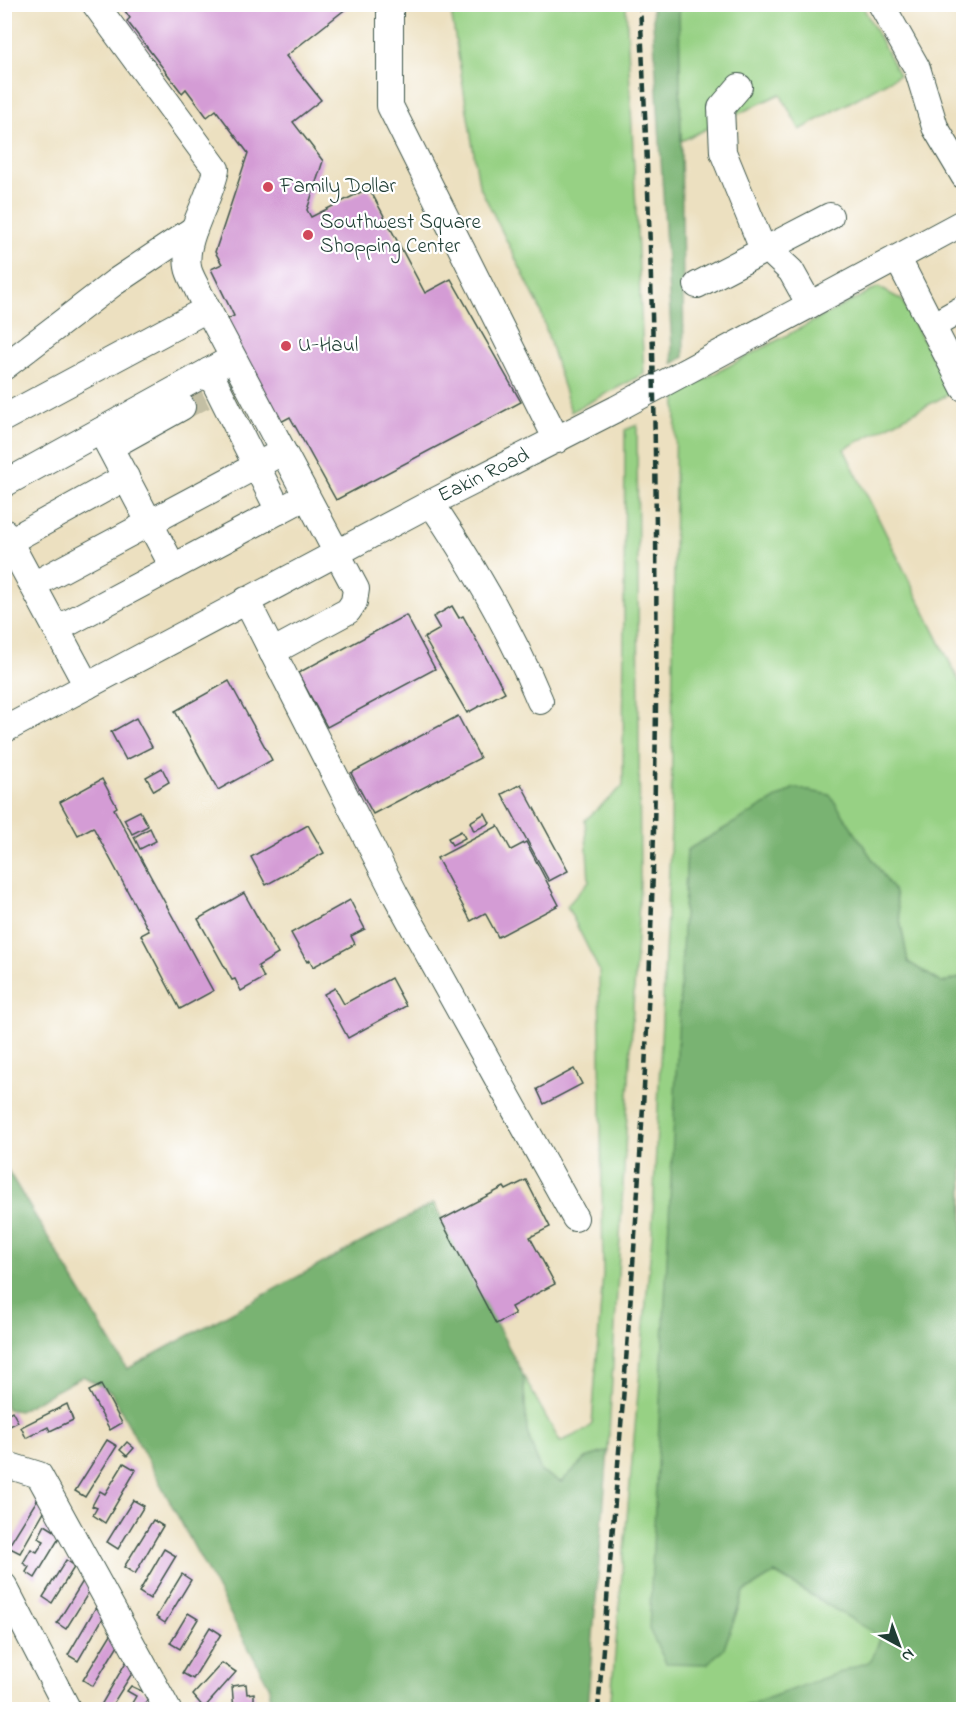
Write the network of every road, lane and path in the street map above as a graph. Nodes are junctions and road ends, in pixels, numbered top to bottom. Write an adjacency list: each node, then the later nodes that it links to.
1 (95, 4): 8 (street)
2 (390, 4): 22 (street)
3 (881, 4): 5 (street)
4 (740, 87): 9 (street)
5 (963, 176)
6 (830, 216): 9 (street)
7 (963, 222): 10 (street, Eakin Road)
8 (194, 229): 14 (street); 17 (street)
9 (768, 250): 11 (street); 12 (street)
10 (897, 259): 12 (street, Eakin Road); 15 (street)
11 (697, 285)
12 (810, 305): 22 (street, Eakin Road)
13 (963, 308): 15 (street)
14 (207, 309): 16 (street); 20 (street)
15 (932, 326): 18 (street)
16 (233, 358): 19 (street); 23 (street)
17 (4, 367)
18 (963, 388)
19 (203, 391): 21 (street); 21 (street); 24 (street)
20 (4, 418)
21 (106, 439): 25 (street); 26 (street)
22 (556, 440): 28 (street, Eakin Road)
23 (282, 452): 24 (street); 27 (street)
24 (255, 467): 29 (street); 30 (street)
25 (126, 477): 30 (street); 31 (street)
26 (4, 484)
27 (305, 497): 29 (street); 32 (street)
28 (431, 502): 32 (street, Eakin Road); 39 (street)
29 (279, 511): 33 (street)
30 (150, 522): 33 (street); 34 (street)
31 (7, 536): 34 (street)
32 (335, 554): 35 (street, Eakin Road); 37 (street)
33 (173, 567): 36 (street)
34 (33, 585): 36 (street)
35 (246, 600): 37 (street); 38 (street, Eakin Road)
36 (57, 629): 38 (street)
37 (272, 652): 41 (street)
38 (87, 686): 40 (street, Eakin Road)
39 (540, 701)
40 (4, 730)
41 (575, 1218)
42 (4, 1464): 45 (street)
43 (4, 1586): 44 (street)
44 (68, 1710)
45 (168, 1710)

